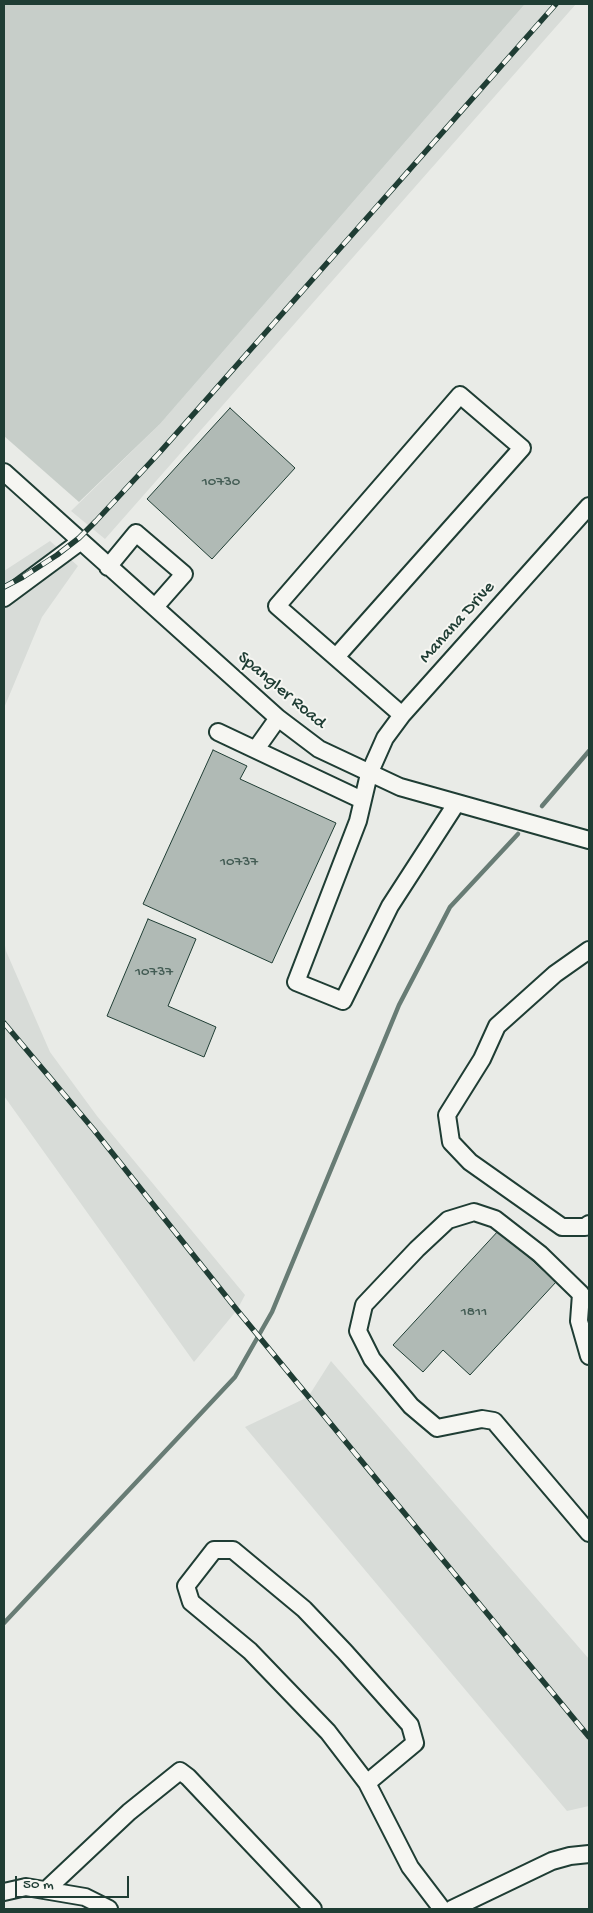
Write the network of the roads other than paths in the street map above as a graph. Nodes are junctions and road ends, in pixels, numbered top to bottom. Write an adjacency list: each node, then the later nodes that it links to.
1 (4, 472): 3 (street, Spangler Road)
2 (589, 506): 8 (street, Manana Drive)
3 (82, 541): 4 (street, Spangler Road); 5 (street)
4 (108, 567): 6 (street, Spangler Road); 6 (street)
5 (4, 598)
6 (155, 607): 9 (street, Spangler Road)
7 (336, 657): 7 (street); 8 (street)
8 (402, 715): 12 (street, Manana Drive)
9 (278, 718): 11 (street); 12 (street, Spangler Road)
10 (218, 732): 11 (street)
11 (256, 749): 13 (street)
12 (369, 774): 13 (street, Manana Drive); 14 (street, Spangler Road)
13 (362, 800): 14 (street, Manana Drive)
14 (456, 804): 15 (street, Spangler Road)
15 (589, 840)
16 (589, 950): 17 (street)
17 (589, 1224)
18 (584, 1316): 19 (street); 20 (street)
19 (589, 1356)
20 (589, 1533)
21 (367, 1783): 21 (street); 27 (street)
22 (589, 1854): 28 (street)
23 (46, 1890): 24 (street); 25 (street); 26 (street)
24 (4, 1892)
25 (109, 1909)
26 (313, 1909)
27 (442, 1909)
28 (452, 1909)

